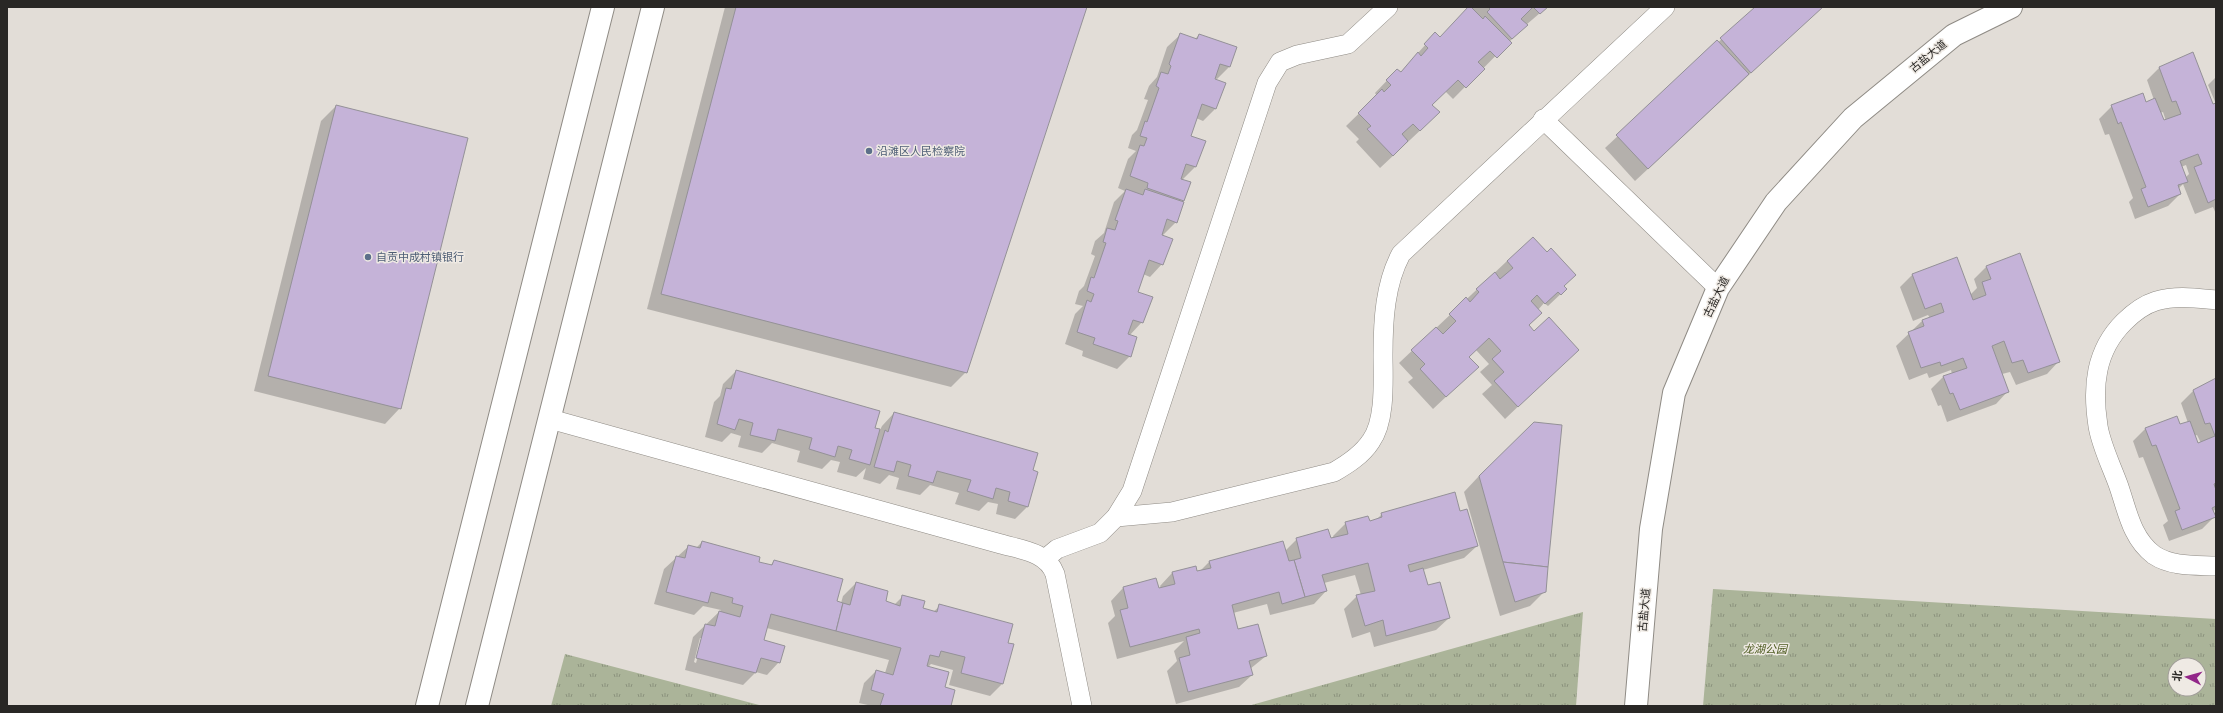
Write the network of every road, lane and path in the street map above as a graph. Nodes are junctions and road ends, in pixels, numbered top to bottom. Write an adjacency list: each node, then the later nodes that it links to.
1 (603, 7): 13 (main road)
2 (653, 7): 9 (main road)
3 (1388, 7): 10 (lane)
4 (1665, 7): 6 (lane)
5 (2011, 7): 7 (main road, 古盐大道)
6 (1543, 119): 7 (lane); 10 (lane)
7 (1718, 288): 16 (main road, 古盐大道)
8 (2216, 300): 12 (lane)
9 (550, 419): 11 (lane); 14 (main road)
10 (1116, 517): 11 (lane)
11 (1045, 558): 15 (lane)
12 (2216, 566)
13 (427, 706)
14 (477, 706)
15 (1082, 706)
16 (1636, 706)

